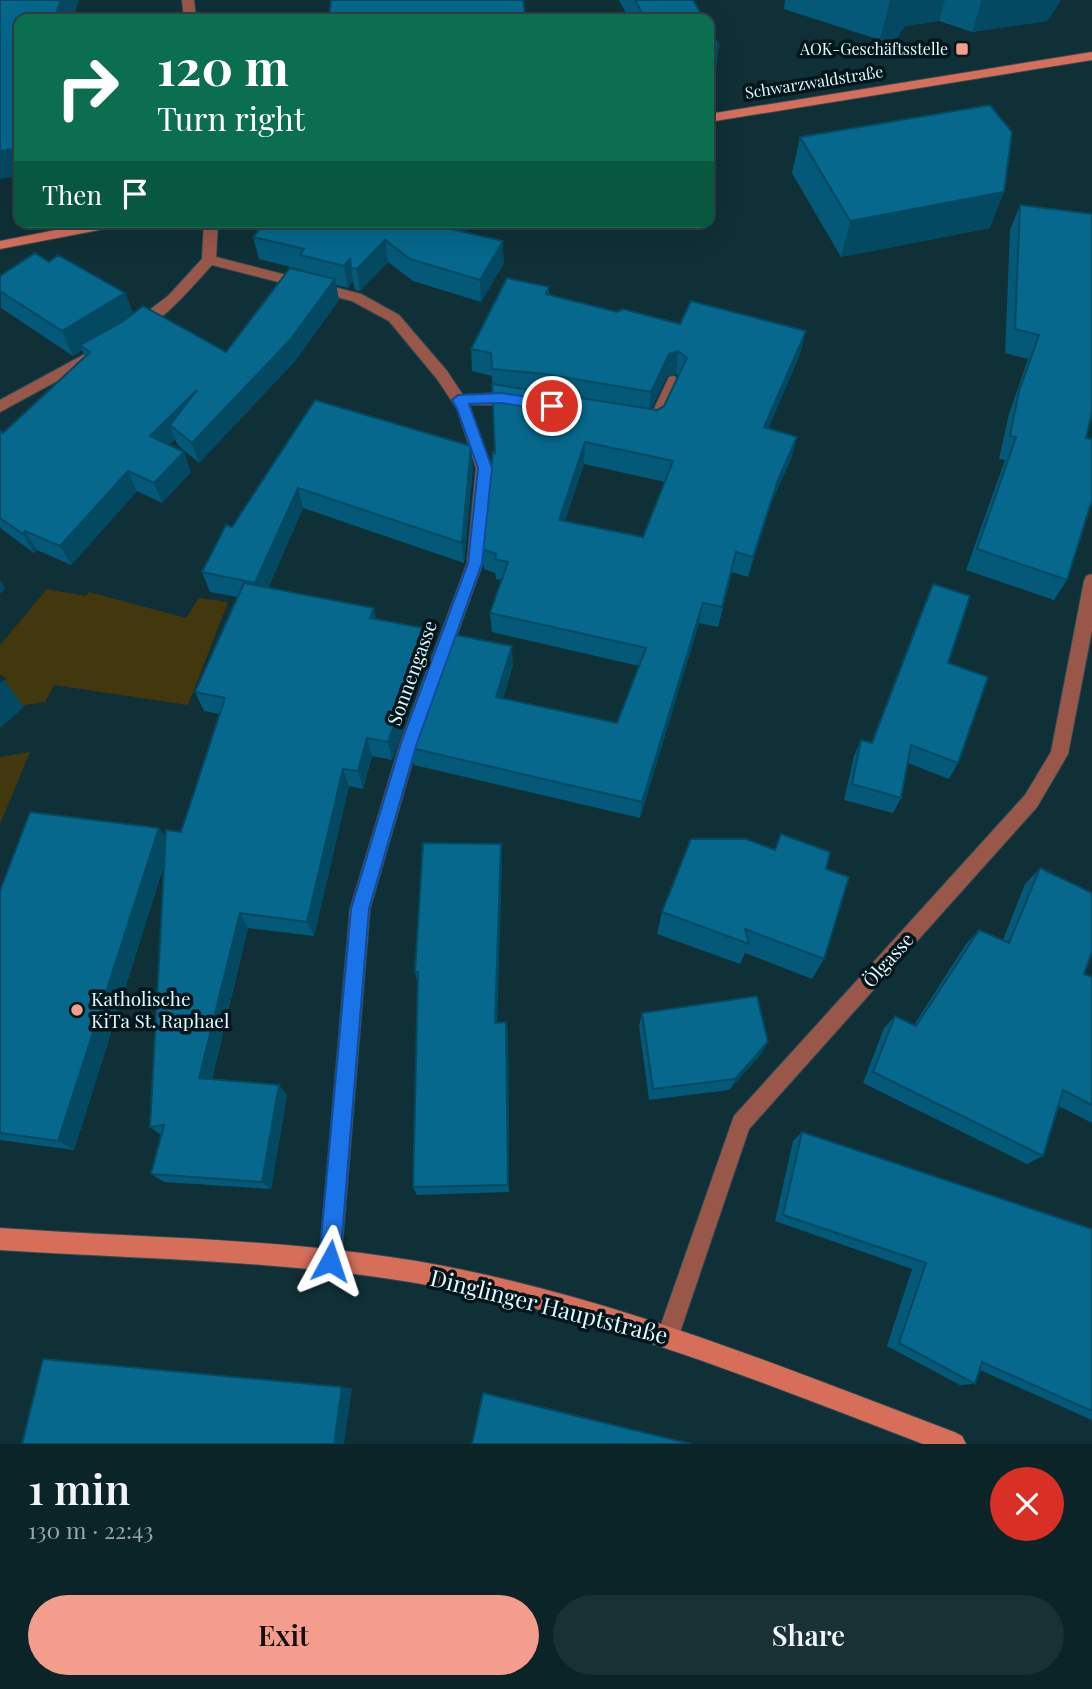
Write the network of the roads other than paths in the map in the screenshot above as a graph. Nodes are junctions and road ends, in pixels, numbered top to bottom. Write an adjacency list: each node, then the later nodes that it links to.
1 (1092, 56): 2 (street, Schwarzwaldstraße)
2 (714, 117)
3 (89, 228): 5 (street)
4 (211, 228): 6 (street)
5 (0, 245)
6 (209, 260): 8 (street, Sonnengasse); 10 (street)
7 (674, 381): 11 (street)
8 (458, 400): 9 (street); 14 (street, Sonnengasse)
9 (526, 402)
10 (0, 407)
11 (628, 419)
12 (1092, 581): 15 (street, Ölgasse)
13 (0, 1239): 14 (street, Dinglinger Hauptstraße)
14 (330, 1261): 15 (street, Dinglinger Hauptstraße)
15 (668, 1336): 16 (street, Dinglinger Hauptstraße)
16 (954, 1444)

